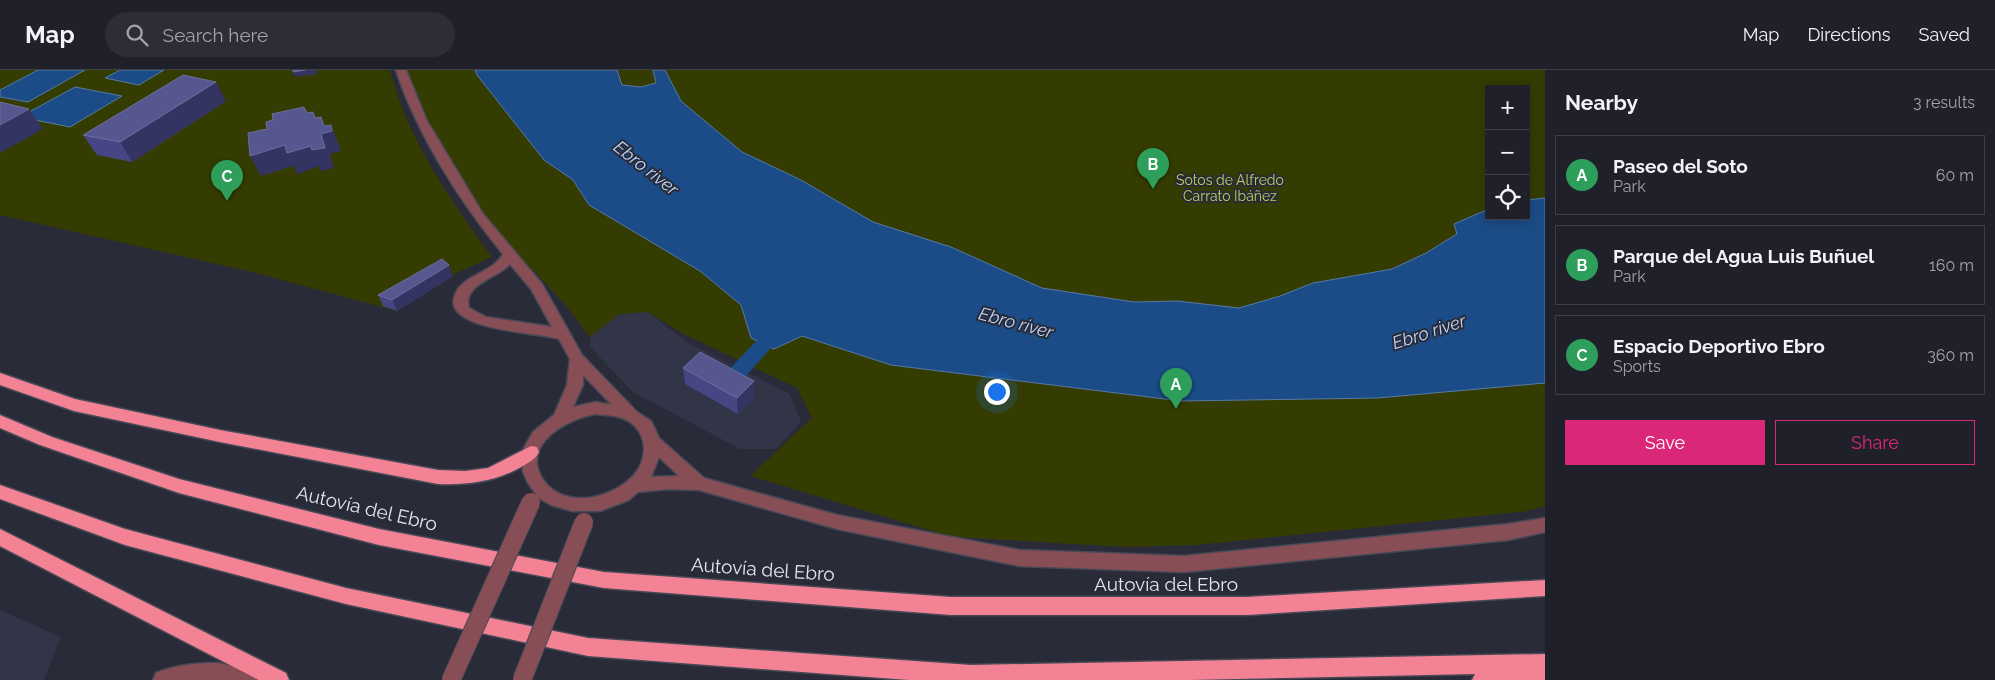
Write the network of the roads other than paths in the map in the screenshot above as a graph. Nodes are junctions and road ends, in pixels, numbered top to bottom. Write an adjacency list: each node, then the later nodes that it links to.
1 (402, 70): 2 (street)
2 (508, 254): 3 (street); 4 (street)
3 (488, 275): 4 (street); 5 (street)
4 (529, 278): 5 (street)
5 (565, 336): 6 (street)
6 (577, 359): 8 (street); 9 (street)
7 (0, 379): 12 (highway)
8 (630, 414): 9 (street); 11 (street)
9 (560, 418): 12 (street)
10 (0, 420): 22 (highway, Autovía del Ebro)
11 (653, 442): 14 (street); 15 (street)
12 (531, 452): 13 (street)
13 (534, 482): 17 (street); 28 (street, bridge)
14 (699, 483): 15 (street); 18 (street)
15 (636, 485): 17 (street)
16 (0, 492): 23 (highway)
17 (599, 504): 29 (street, bridge)
18 (1545, 525)
19 (0, 537): 27 (highway)
20 (1545, 580): 22 (highway)
21 (1545, 588): 22 (highway, Autovía del Ebro)
22 (1485, 592)
23 (1545, 663)
24 (1545, 671): 30 (highway)
25 (163, 680): 26 (street)
26 (250, 680)
27 (279, 680)
28 (451, 680)
29 (522, 680)
30 (1482, 680)

